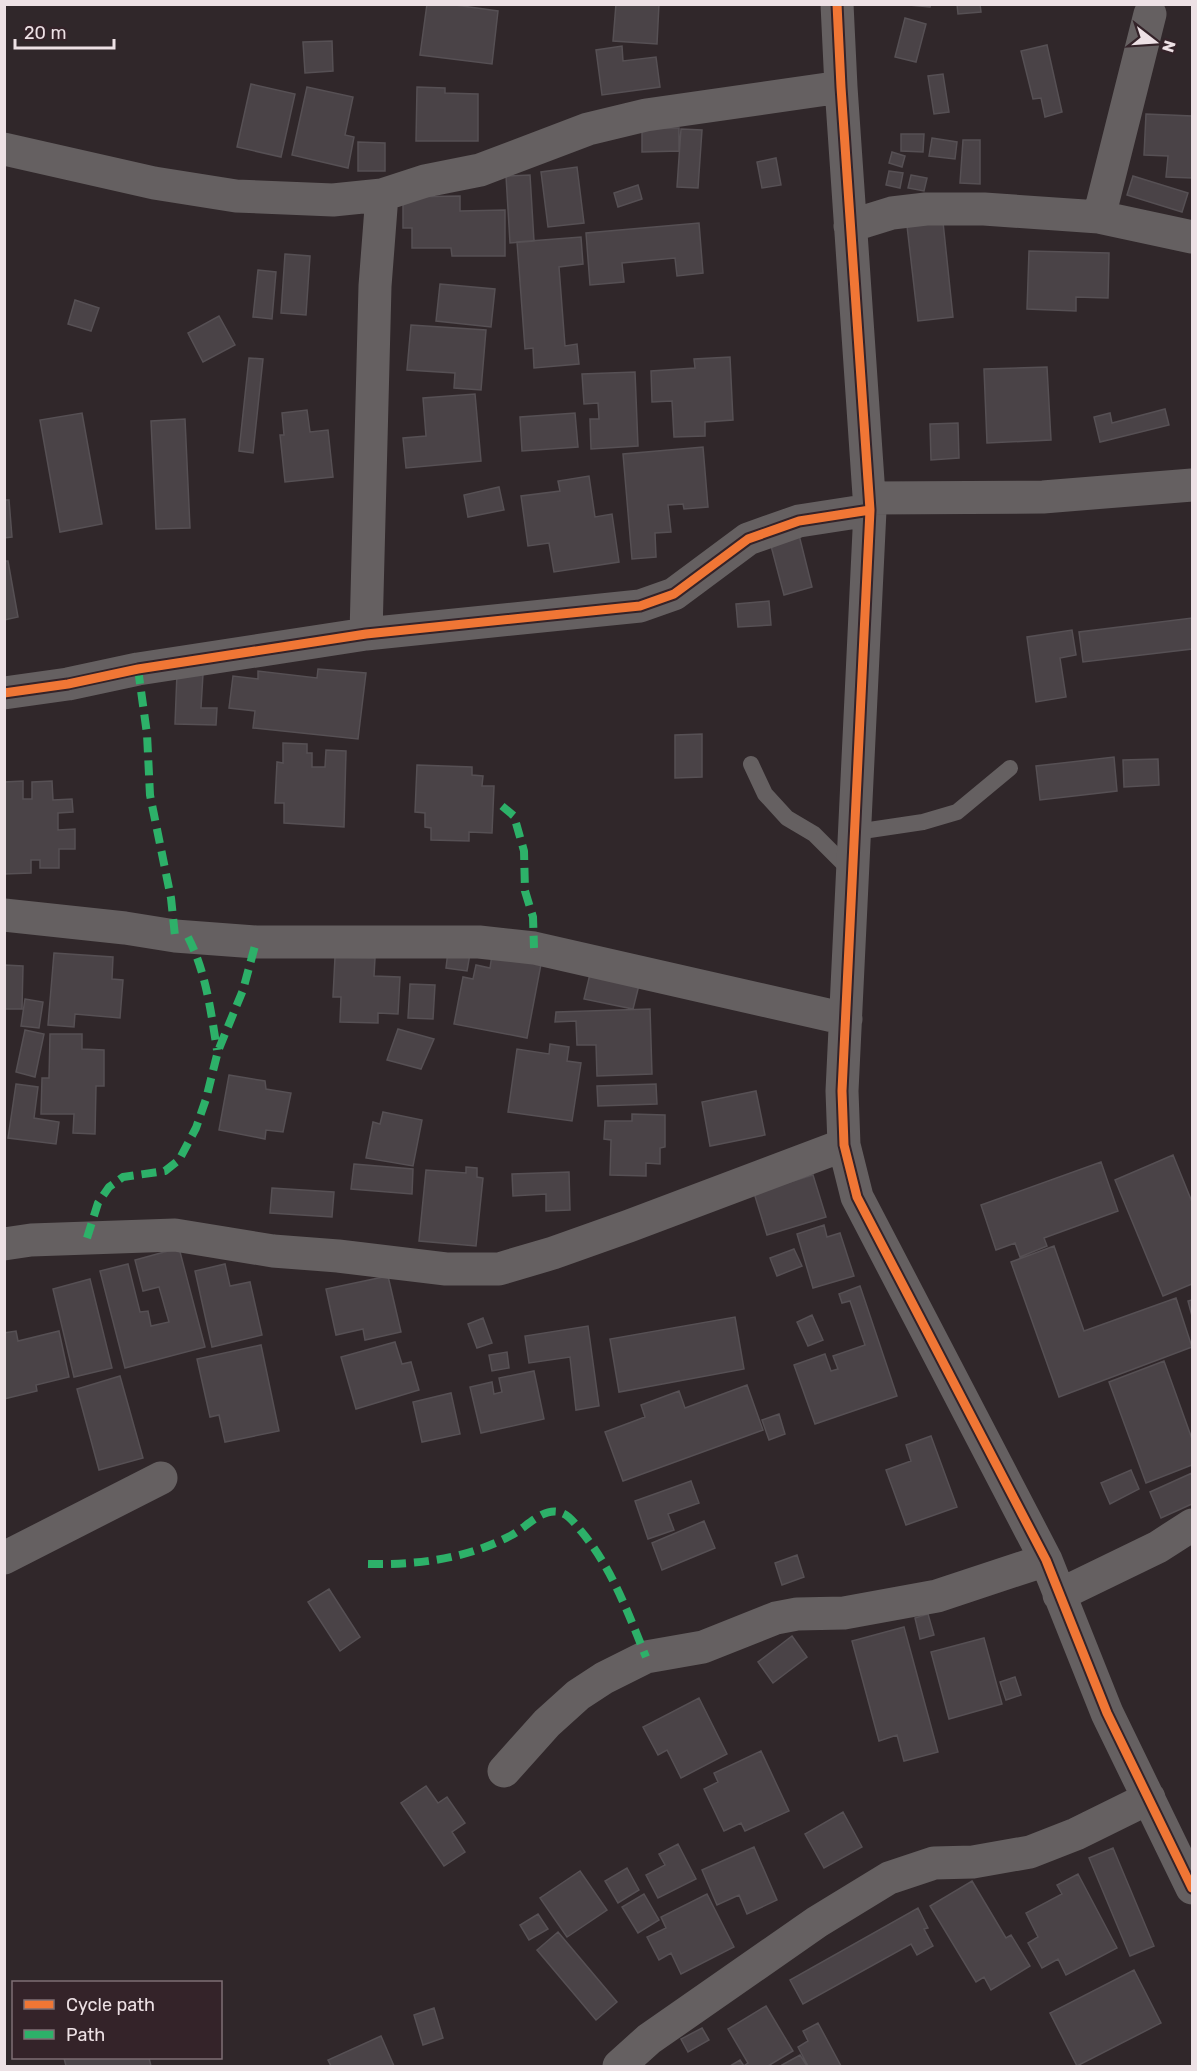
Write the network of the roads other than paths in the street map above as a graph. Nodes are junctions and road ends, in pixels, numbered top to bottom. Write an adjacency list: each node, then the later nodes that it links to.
1 (837, 4): 3 (street)
2 (1150, 14): 6 (street)
3 (841, 87): 5 (street); 7 (street)
4 (4, 149): 5 (street)
5 (382, 195): 11 (street)
6 (1098, 217): 7 (street); 8 (street)
7 (850, 226): 10 (street)
8 (1192, 237)
9 (1192, 485): 10 (street)
10 (870, 504): 11 (street); 15 (street)
11 (366, 634): 12 (street)
12 (4, 693)
13 (752, 764): 16 (lane)
14 (1010, 768): 15 (lane)
15 (856, 832): 16 (street)
16 (851, 871): 18 (street)
17 (4, 915): 18 (street)
18 (846, 1019): 19 (street)
19 (844, 1145): 20 (street); 24 (street)
20 (4, 1244)
21 (161, 1478): 23 (street)
22 (1192, 1525): 25 (street)
23 (4, 1558)
24 (1046, 1560): 25 (street); 26 (street)
25 (1059, 1595): 27 (street)
26 (504, 1771)
27 (1149, 1798): 28 (street); 29 (street)
28 (1192, 1888)
29 (619, 2067)

